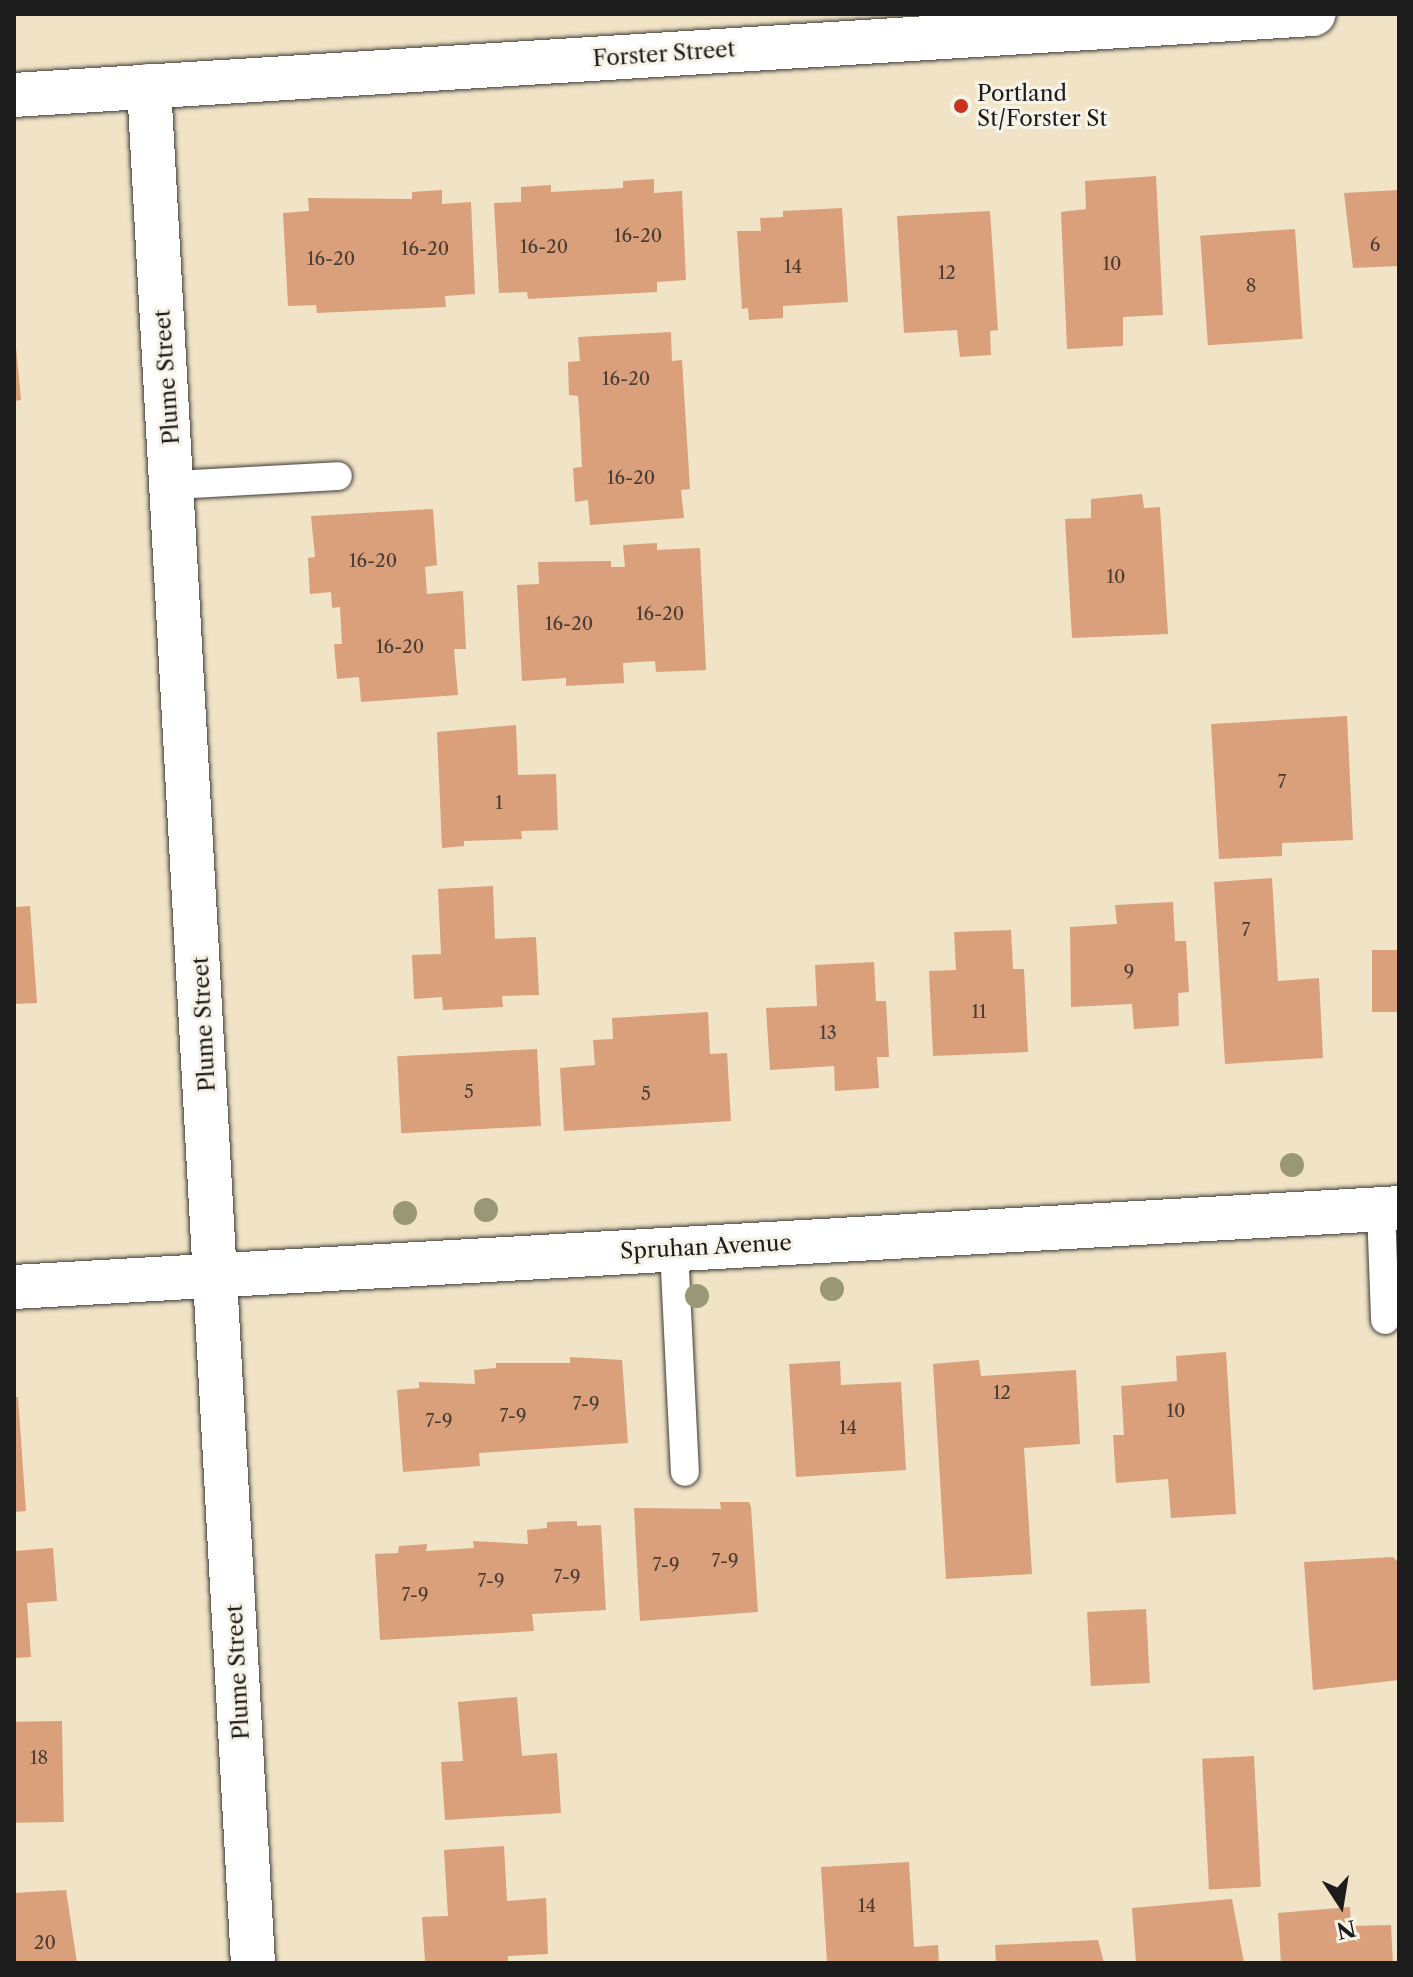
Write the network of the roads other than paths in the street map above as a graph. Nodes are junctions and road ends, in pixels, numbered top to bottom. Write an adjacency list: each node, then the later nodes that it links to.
1 (1313, 14): 2 (street, Forster Street)
2 (1255, 16): 3 (street, Forster Street)
3 (149, 86): 4 (street, Forster Street); 6 (street, Plume Street)
4 (14, 95)
5 (338, 476): 6 (lane)
6 (174, 485): 9 (street, Plume Street)
7 (1390, 1208): 8 (street, Spruhan Avenue); 11 (lane)
8 (674, 1249): 9 (street, Spruhan Avenue); 12 (lane)
9 (217, 1275): 10 (street, Spruhan Avenue); 13 (street, Plume Street)
10 (14, 1287)
11 (1385, 1320)
12 (685, 1472)
13 (253, 1963)

